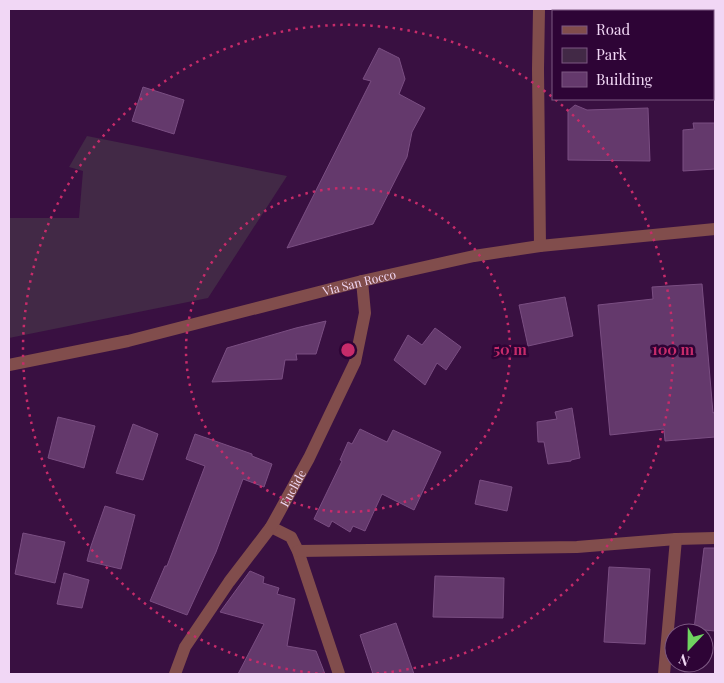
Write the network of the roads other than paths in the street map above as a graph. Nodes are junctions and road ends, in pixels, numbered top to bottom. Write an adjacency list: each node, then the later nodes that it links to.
1 (540, 9): 3 (street)
2 (715, 229): 3 (street, Via San Rocco)
3 (540, 246): 4 (street, Via San Rocco)
4 (362, 281): 5 (street, Via San Rocco); 6 (street, Euclide)
5 (9, 365)
6 (271, 527): 9 (street); 10 (street, Euclide)
7 (715, 538): 8 (street)
8 (676, 539): 9 (street); 12 (street)
9 (298, 551): 11 (street)
10 (175, 674)
11 (339, 674)
12 (664, 674)

